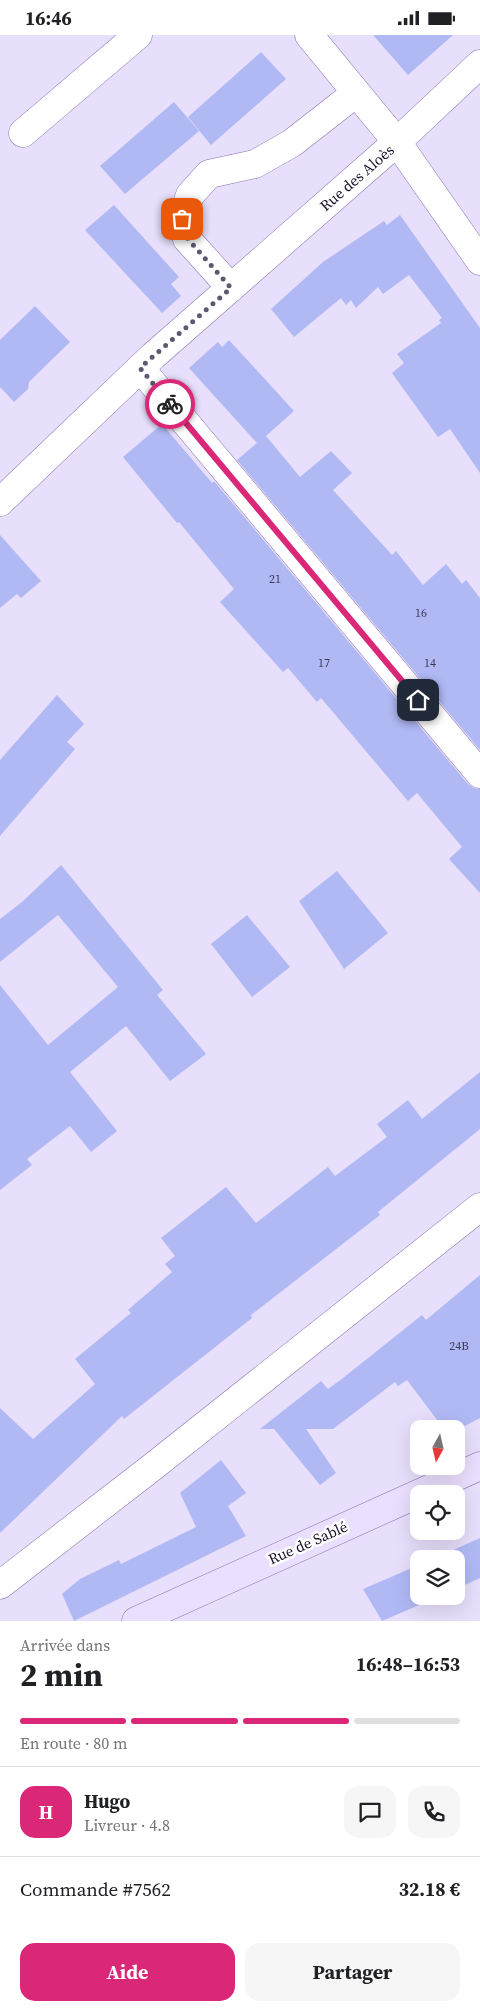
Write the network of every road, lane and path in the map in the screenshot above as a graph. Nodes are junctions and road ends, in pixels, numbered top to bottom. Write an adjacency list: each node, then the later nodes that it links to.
1 (138, 35): 5 (street)
2 (309, 35): 4 (street)
3 (480, 64): 6 (street, Rue des Aloès)
4 (356, 93): 6 (street); 8 (street)
5 (23, 133)
6 (397, 142): 7 (street); 8 (street, Rue des Aloès)
7 (480, 261)
8 (231, 288): 9 (street, Rue des Aloès)
9 (140, 368): 10 (street, Rue des Aloès); 11 (street)
10 (0, 502)
11 (480, 774)
12 (480, 1207): 14 (street)
13 (480, 1466): 15 (main road, Rue de Sablé)
14 (0, 1585)
15 (136, 1621)

